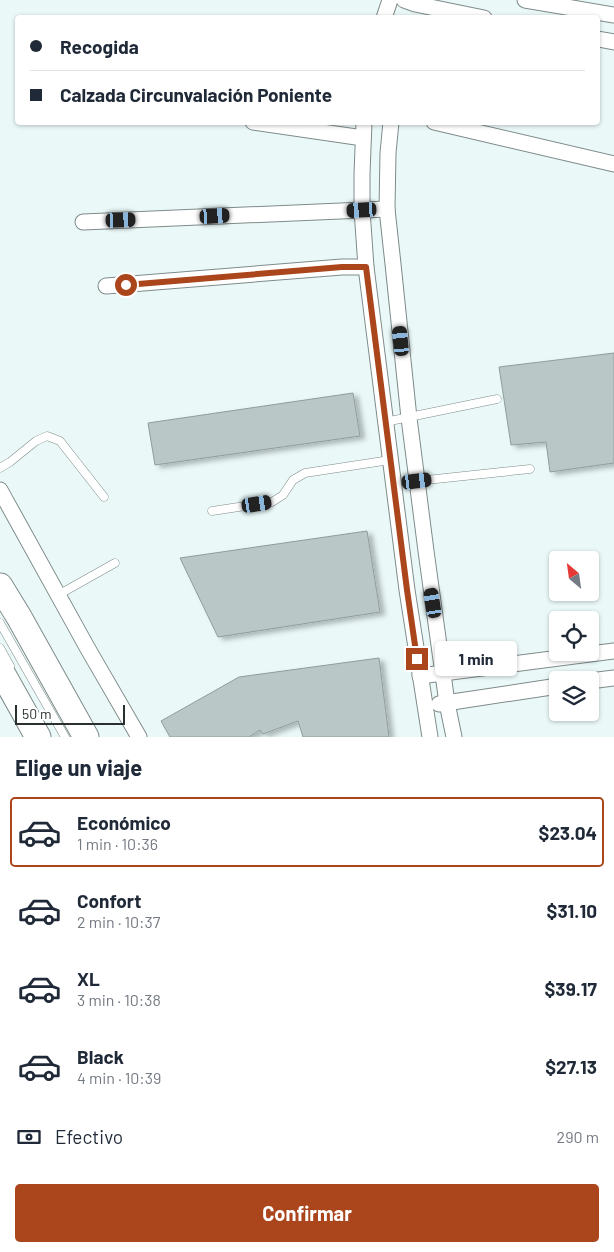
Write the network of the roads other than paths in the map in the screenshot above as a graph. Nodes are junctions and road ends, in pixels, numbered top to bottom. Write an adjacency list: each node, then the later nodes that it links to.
1 (390, 0): 4 (street)
2 (525, 0): 6 (street)
3 (412, 5): 5 (street)
4 (385, 15)
5 (467, 15)
6 (614, 15)
7 (600, 39): 8 (street)
8 (614, 42)
9 (274, 125): 13 (street)
10 (364, 125): 13 (street)
11 (391, 125): 15 (street)
12 (447, 125): 14 (street)
13 (364, 138): 16 (street)
14 (614, 164)
15 (387, 208): 16 (street); 21 (street)
16 (362, 210): 17 (street); 18 (street)
17 (83, 222)
18 (366, 267): 19 (street); 22 (street)
19 (106, 286)
20 (497, 399): 21 (lane)
21 (409, 418): 22 (lane); 26 (street)
22 (385, 422): 23 (street)
23 (390, 460): 29 (lane); 31 (street)
24 (0, 468): 28 (lane)
25 (530, 469): 26 (lane)
26 (417, 481): 30 (street)
27 (0, 490): 34 (street)
28 (104, 497)
29 (212, 511)
30 (426, 551): 31 (street); 39 (street)
31 (402, 554): 40 (street)
32 (115, 563): 34 (lane)
33 (0, 586): 48 (highway)
34 (58, 595): 49 (street)
35 (0, 624): 47 (lane)
36 (0, 648): 38 (lane)
37 (614, 651): 39 (street)
38 (7, 671): 46 (highway)
39 (444, 673): 40 (street); 44 (street)
40 (420, 676): 45 (street)
41 (614, 678): 42 (street)
42 (599, 680)
43 (549, 687): 44 (street)
44 (447, 703): 45 (street); 51 (street)
45 (425, 706): 50 (street)
46 (33, 732)
47 (65, 737)
48 (86, 737)
49 (139, 737)
50 (430, 737)
51 (454, 737)

